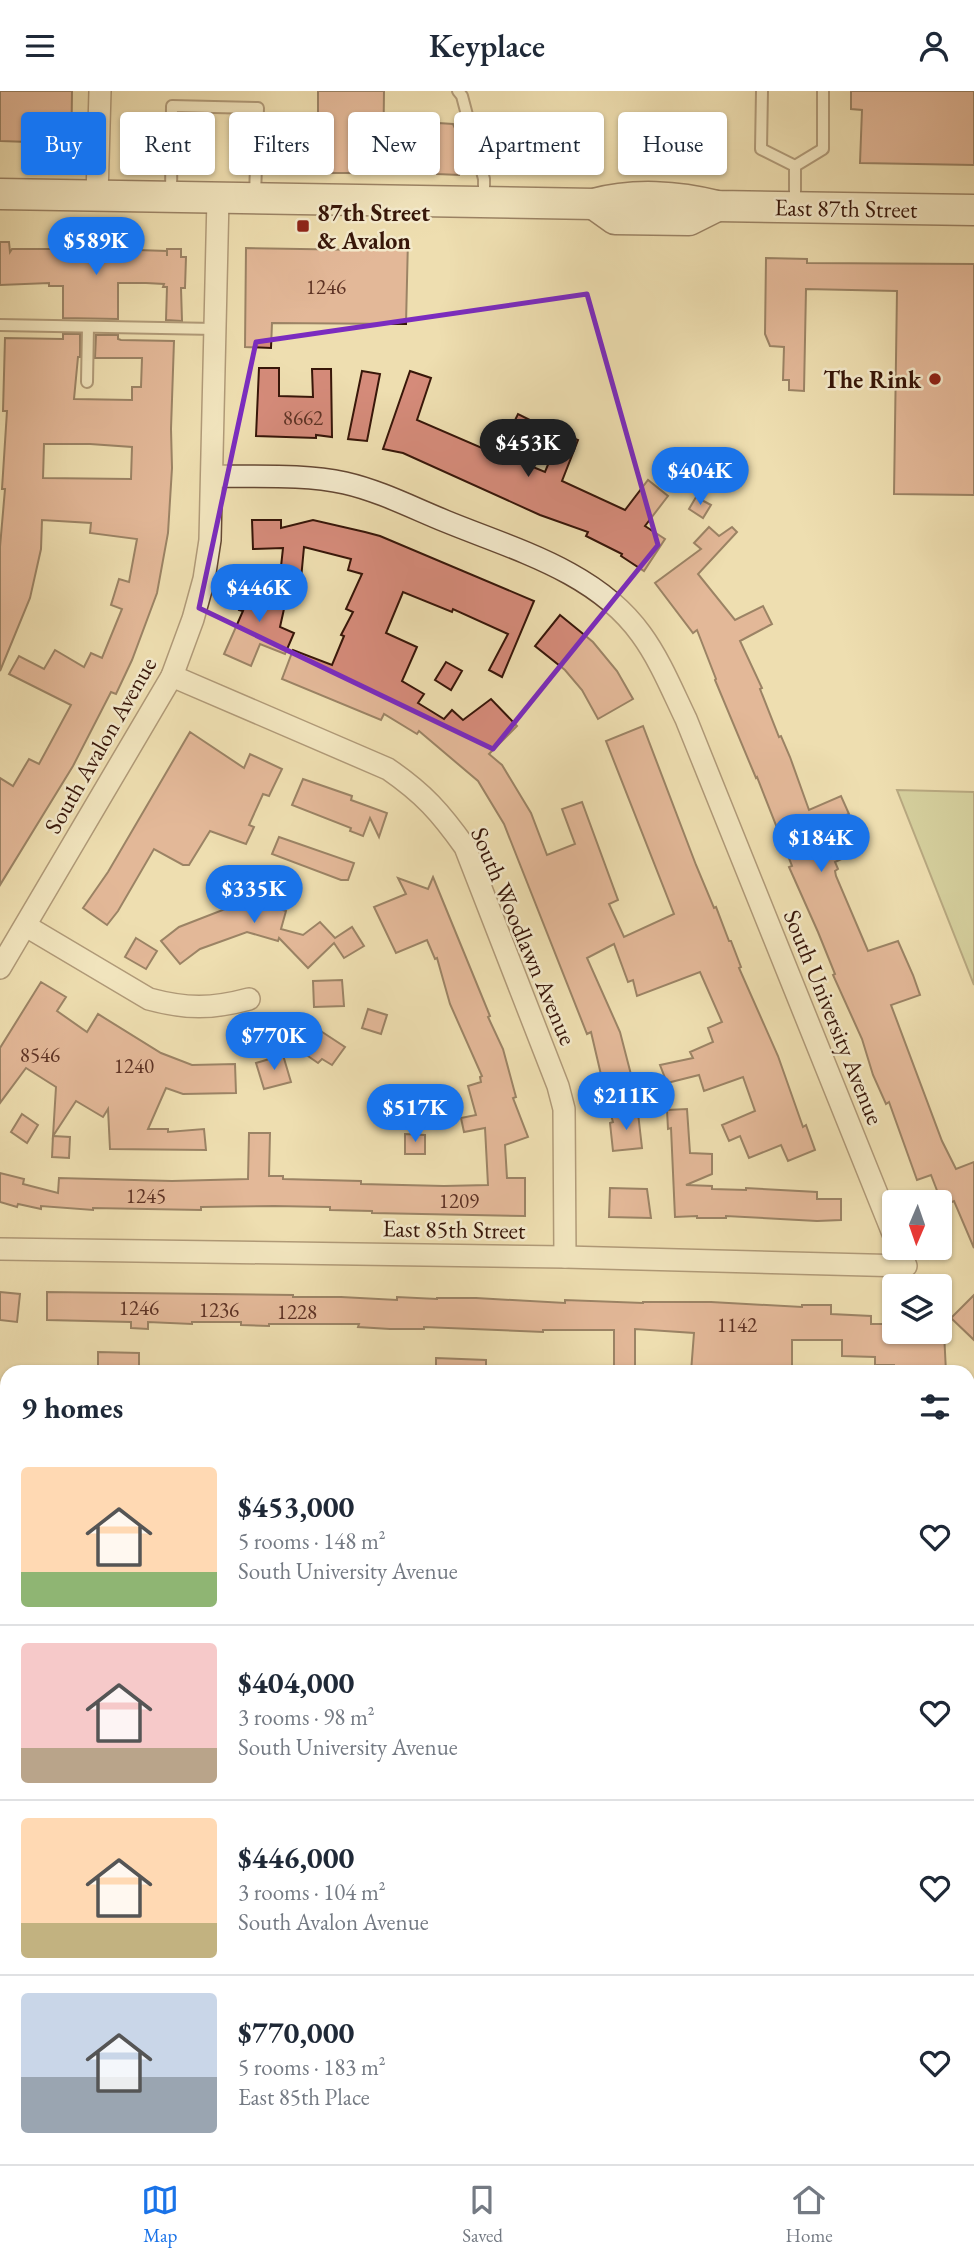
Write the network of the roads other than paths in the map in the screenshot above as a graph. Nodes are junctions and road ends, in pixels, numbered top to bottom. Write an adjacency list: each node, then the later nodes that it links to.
1 (100, 91): 7 (street)
2 (458, 91): 11 (lane)
3 (762, 91): 5 (lane)
4 (823, 91): 5 (lane)
5 (796, 166): 12 (lane)
6 (0, 194): 7 (main road, East 87th Street)
7 (97, 196): 8 (main road, East 87th Street)
8 (171, 197): 9 (main road, East 87th Street); 10 (lane)
9 (218, 198): 10 (main road, East 87th Street); 16 (street, South Avalon Avenue)
10 (255, 198): 11 (main road, East 87th Street)
11 (484, 202): 12 (main road, East 87th Street)
12 (796, 207): 13 (main road, East 87th Street)
13 (974, 210)
14 (0, 325): 15 (lane)
15 (88, 327): 16 (lane); 17 (lane)
16 (215, 330): 18 (street, South Avalon Avenue)
17 (87, 382)
18 (212, 476): 19 (street, South Avalon Avenue); 23 (street, South University Avenue)
19 (172, 676): 20 (street, South Avalon Avenue); 25 (street, South Woodlawn Avenue)
20 (26, 926): 21 (street, South Avalon Avenue); 22 (street)
21 (0, 968)
22 (249, 999)
23 (882, 1206)
24 (0, 1249): 25 (street, East 85th Street)
25 (565, 1257): 26 (street, East 85th Street)
26 (882, 1257)

